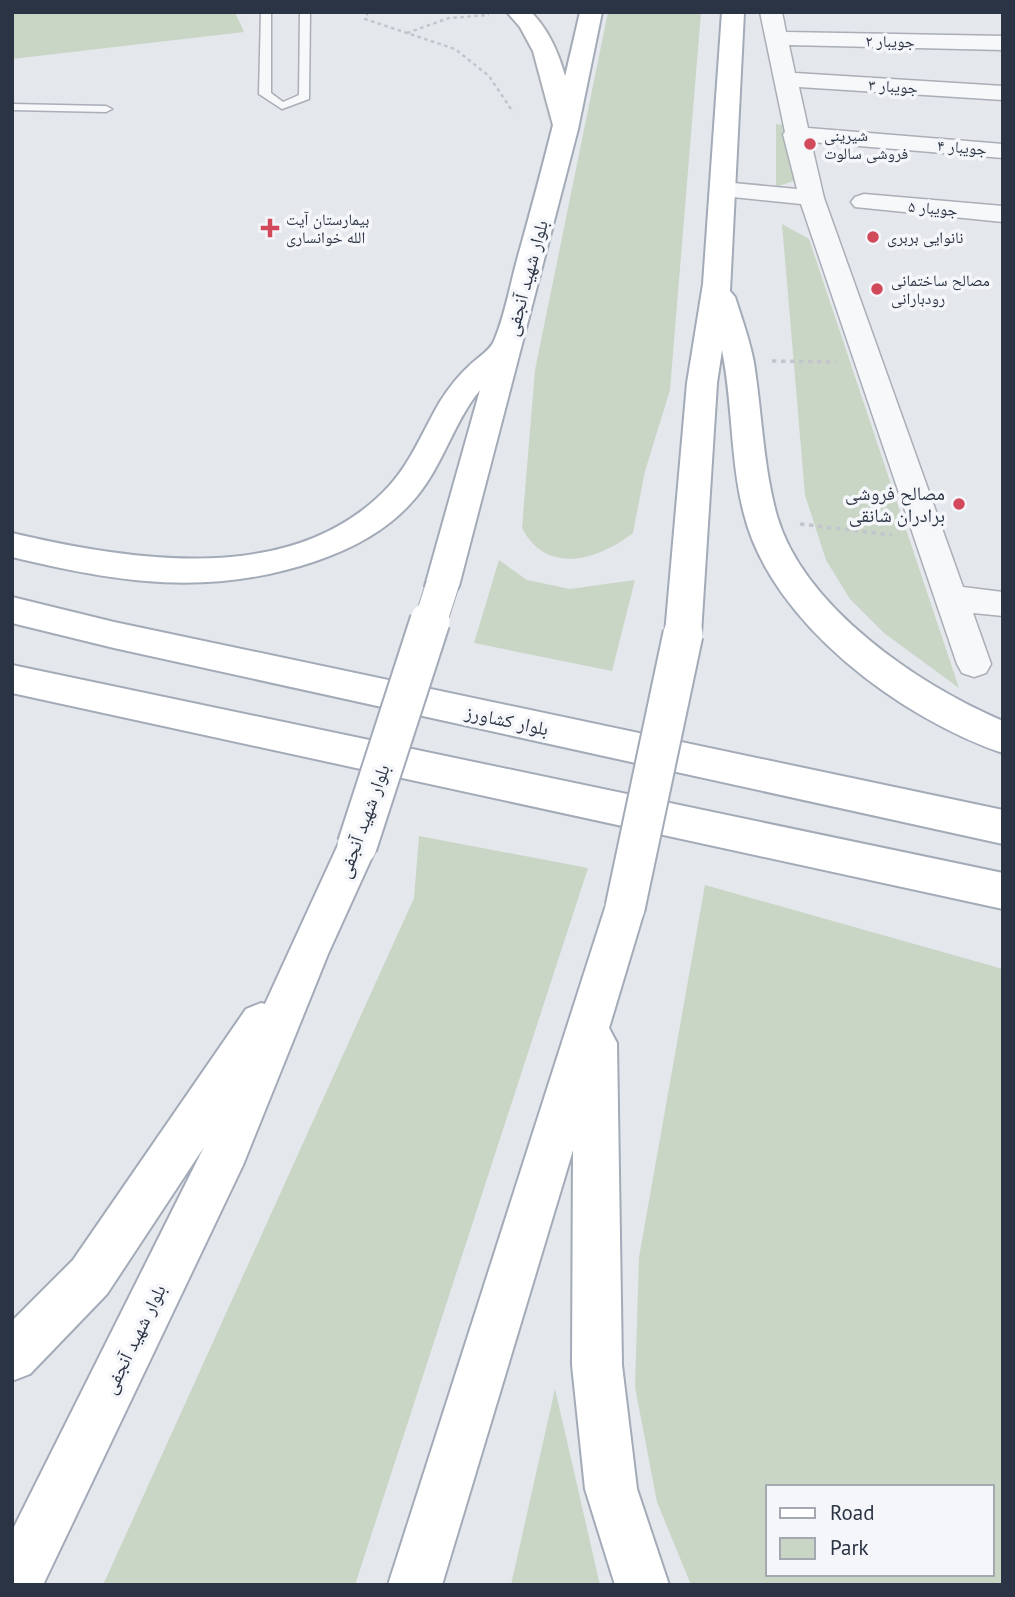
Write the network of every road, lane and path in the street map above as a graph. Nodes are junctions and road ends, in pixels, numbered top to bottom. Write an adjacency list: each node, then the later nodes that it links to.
1 (266, 12): 2 (lane)
2 (305, 12)
3 (368, 12): 9 (path)
4 (518, 12): 16 (main road)
5 (591, 12): 16 (main road, بلوار شهید آنجفی)
6 (733, 12): 19 (main road)
7 (493, 15): 9 (path)
8 (774, 25): 10 (street, جویبار ۲); 11 (street)
9 (407, 33): 15 (path)
10 (1003, 43)
11 (784, 79): 12 (street, جویبار ۳); 17 (street)
12 (1003, 93)
13 (12, 107): 14 (lane)
14 (106, 109)
15 (513, 113)
16 (566, 129): 24 (main road, بلوار شهید آنجفی)
17 (795, 134): 18 (street, جویبار ۴); 20 (street)
18 (1003, 150)
19 (723, 189): 20 (street); 23 (main road)
20 (811, 198): 26 (street)
21 (864, 202): 22 (street, جویبار ۵)
22 (1003, 214)
23 (717, 284): 25 (main road); 39 (main road, bridge)
24 (507, 347): 29 (main road); 38 (main road, بلوار شهید آنجفی, bridge)
25 (738, 361): 26 (path); 27 (main road)
26 (869, 363): 28 (street)
27 (761, 520): 28 (path); 35 (main road)
28 (931, 539): 30 (street)
29 (12, 545)
30 (952, 597): 31 (street); 33 (street)
31 (1003, 604)
32 (12, 610): 36 (main road, بلوار کشاورز)
33 (974, 664)
34 (18, 683): 37 (main road)
35 (1003, 738)
36 (1003, 827)
37 (1003, 891)
38 (307, 954): 40 (main road); 41 (main road, بلوار شهید آنجفی)
39 (595, 1009): 42 (main road); 43 (main road)
40 (12, 1356)
41 (14, 1585)
42 (415, 1585)
43 (642, 1585)

